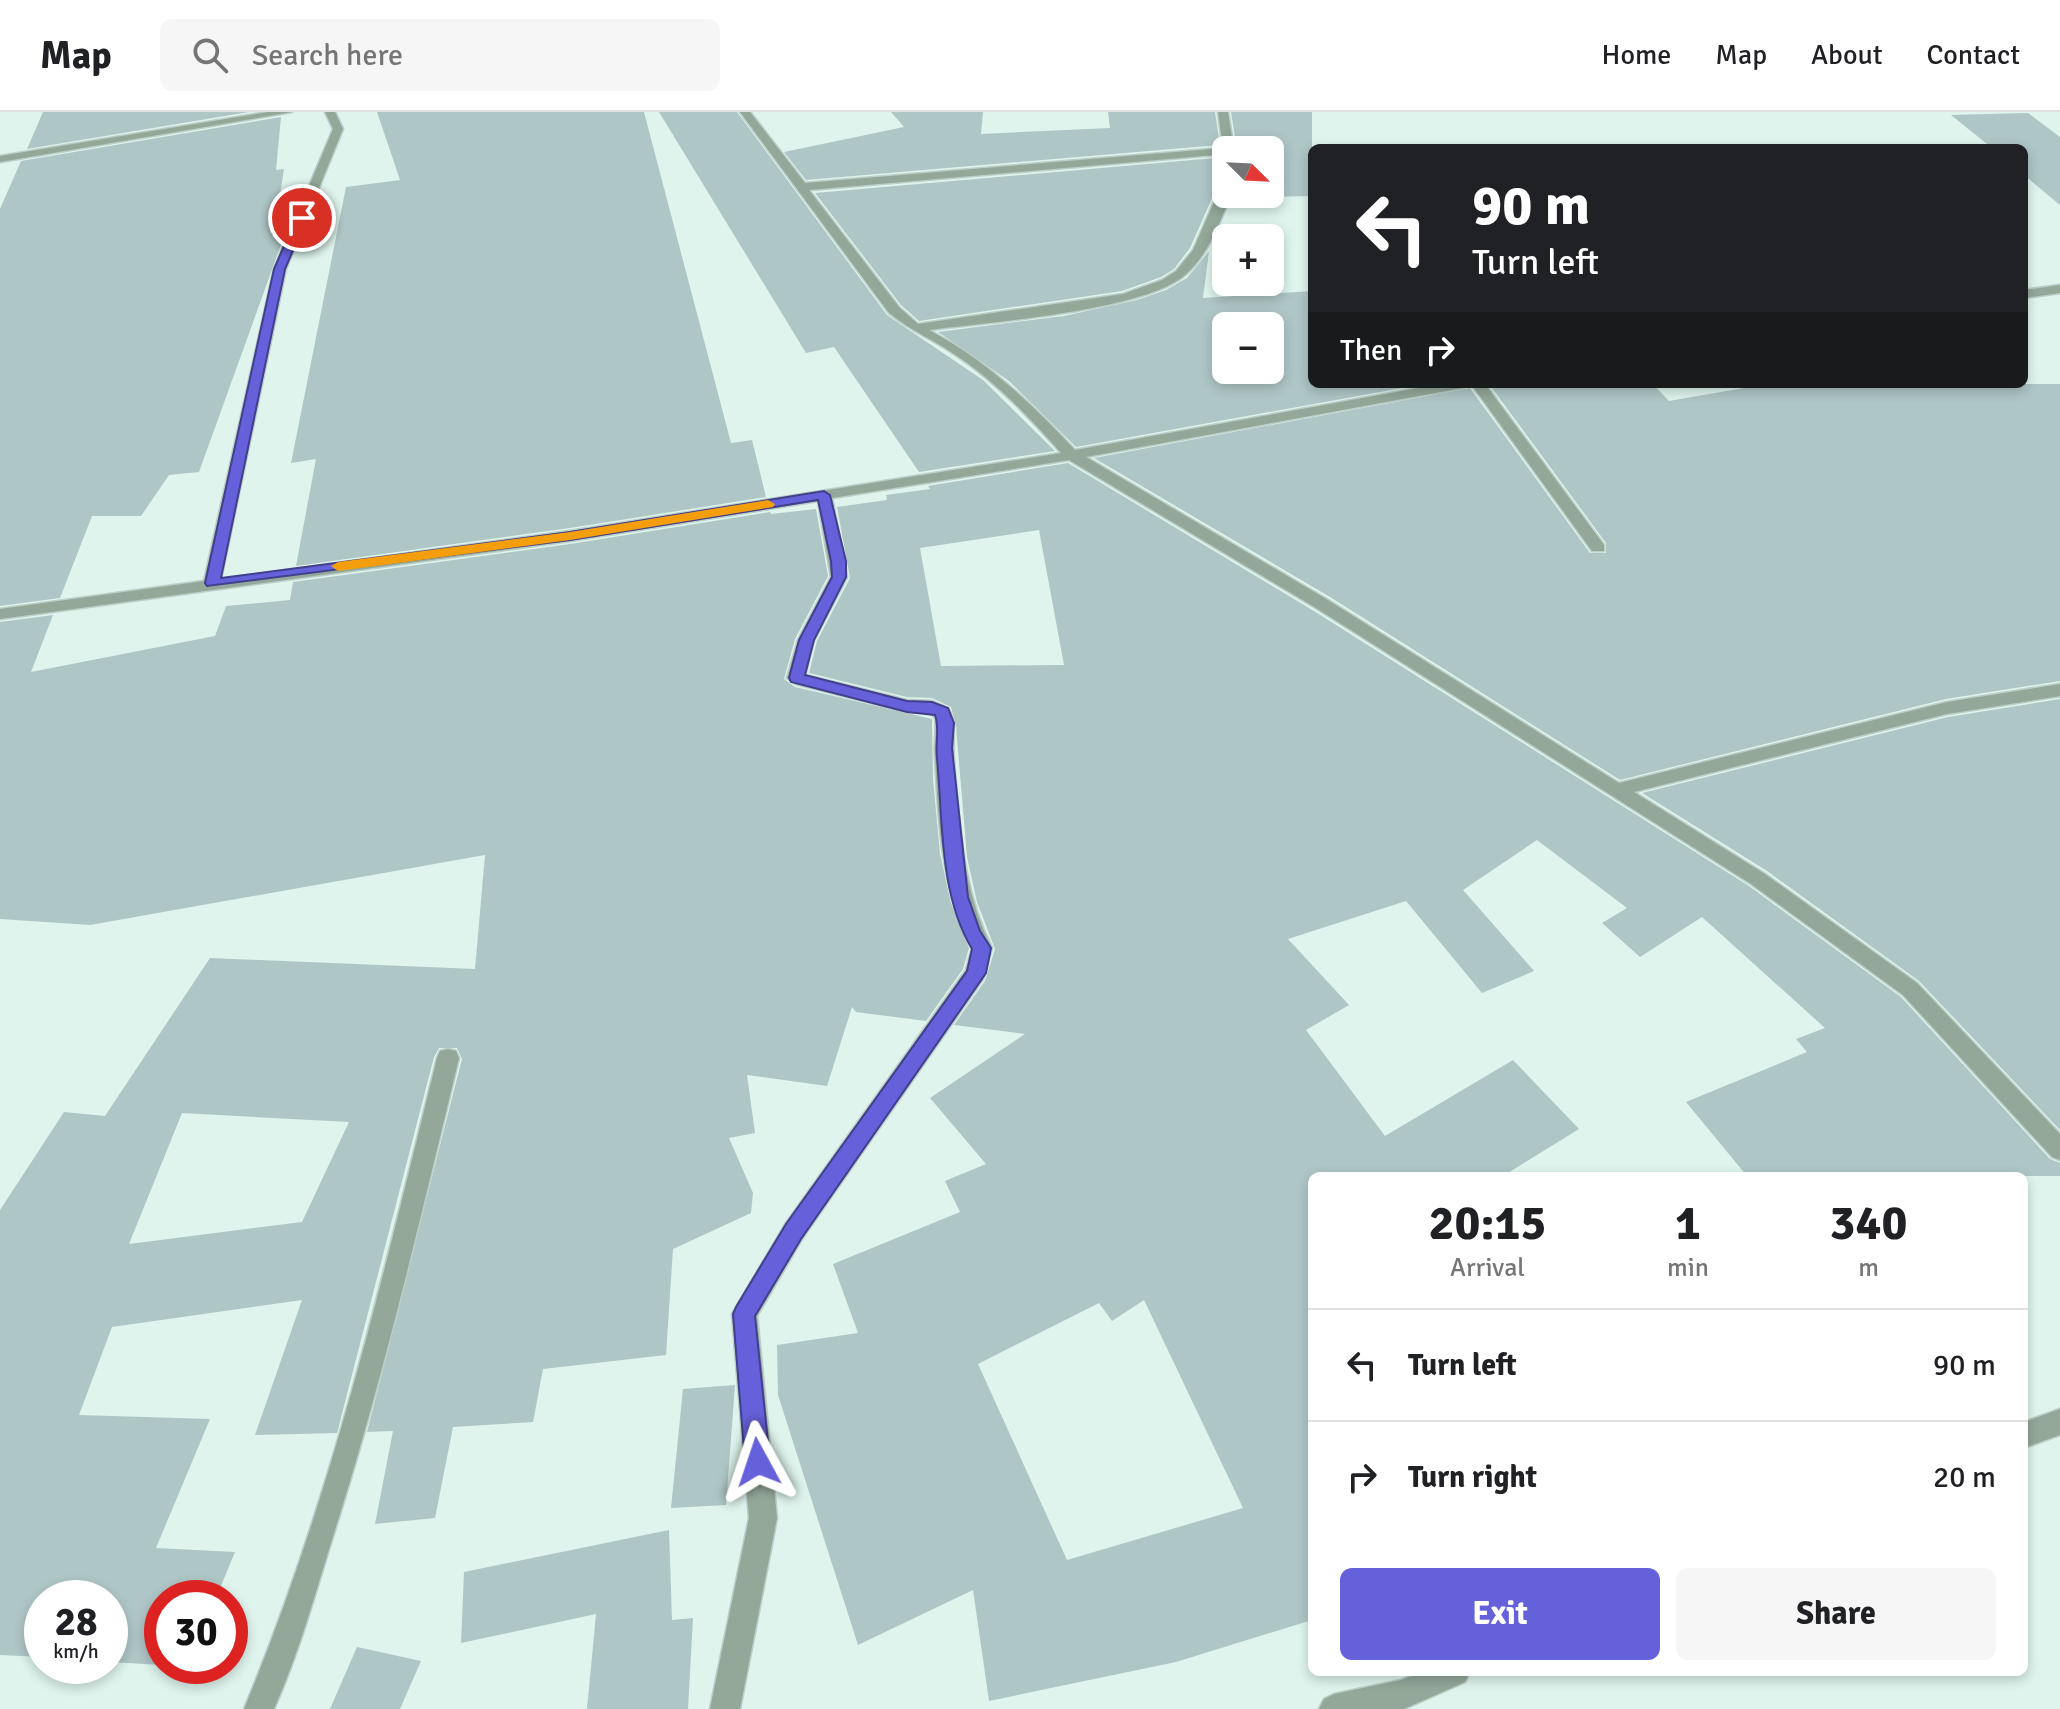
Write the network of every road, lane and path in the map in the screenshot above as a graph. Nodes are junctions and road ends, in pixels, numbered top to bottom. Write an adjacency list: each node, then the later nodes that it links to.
1 (287, 112): 7 (street)
2 (330, 112): 18 (street)
3 (745, 112): 8 (street)
4 (1223, 112): 5 (street)
5 (1225, 136)
6 (1212, 152): 8 (street)
7 (0, 159)
8 (802, 187): 12 (street)
9 (1219, 208): 12 (street)
10 (2060, 289): 11 (street)
11 (2028, 293)
12 (915, 328): 15 (street)
13 (1441, 388): 15 (street)
14 (1481, 388): 17 (street)
15 (1071, 455): 16 (street); 21 (street)
16 (824, 495): 18 (street); 28 (street)
17 (1598, 548)
18 (212, 583): 19 (street)
19 (0, 614)
20 (2060, 690): 21 (street)
21 (1620, 789): 23 (street)
22 (448, 1058): 27 (street)
23 (2060, 1150)
24 (2060, 1422): 25 (street)
25 (2028, 1434)
26 (1446, 1676): 29 (street)
27 (259, 1709)
28 (725, 1709)
29 (1334, 1709)

